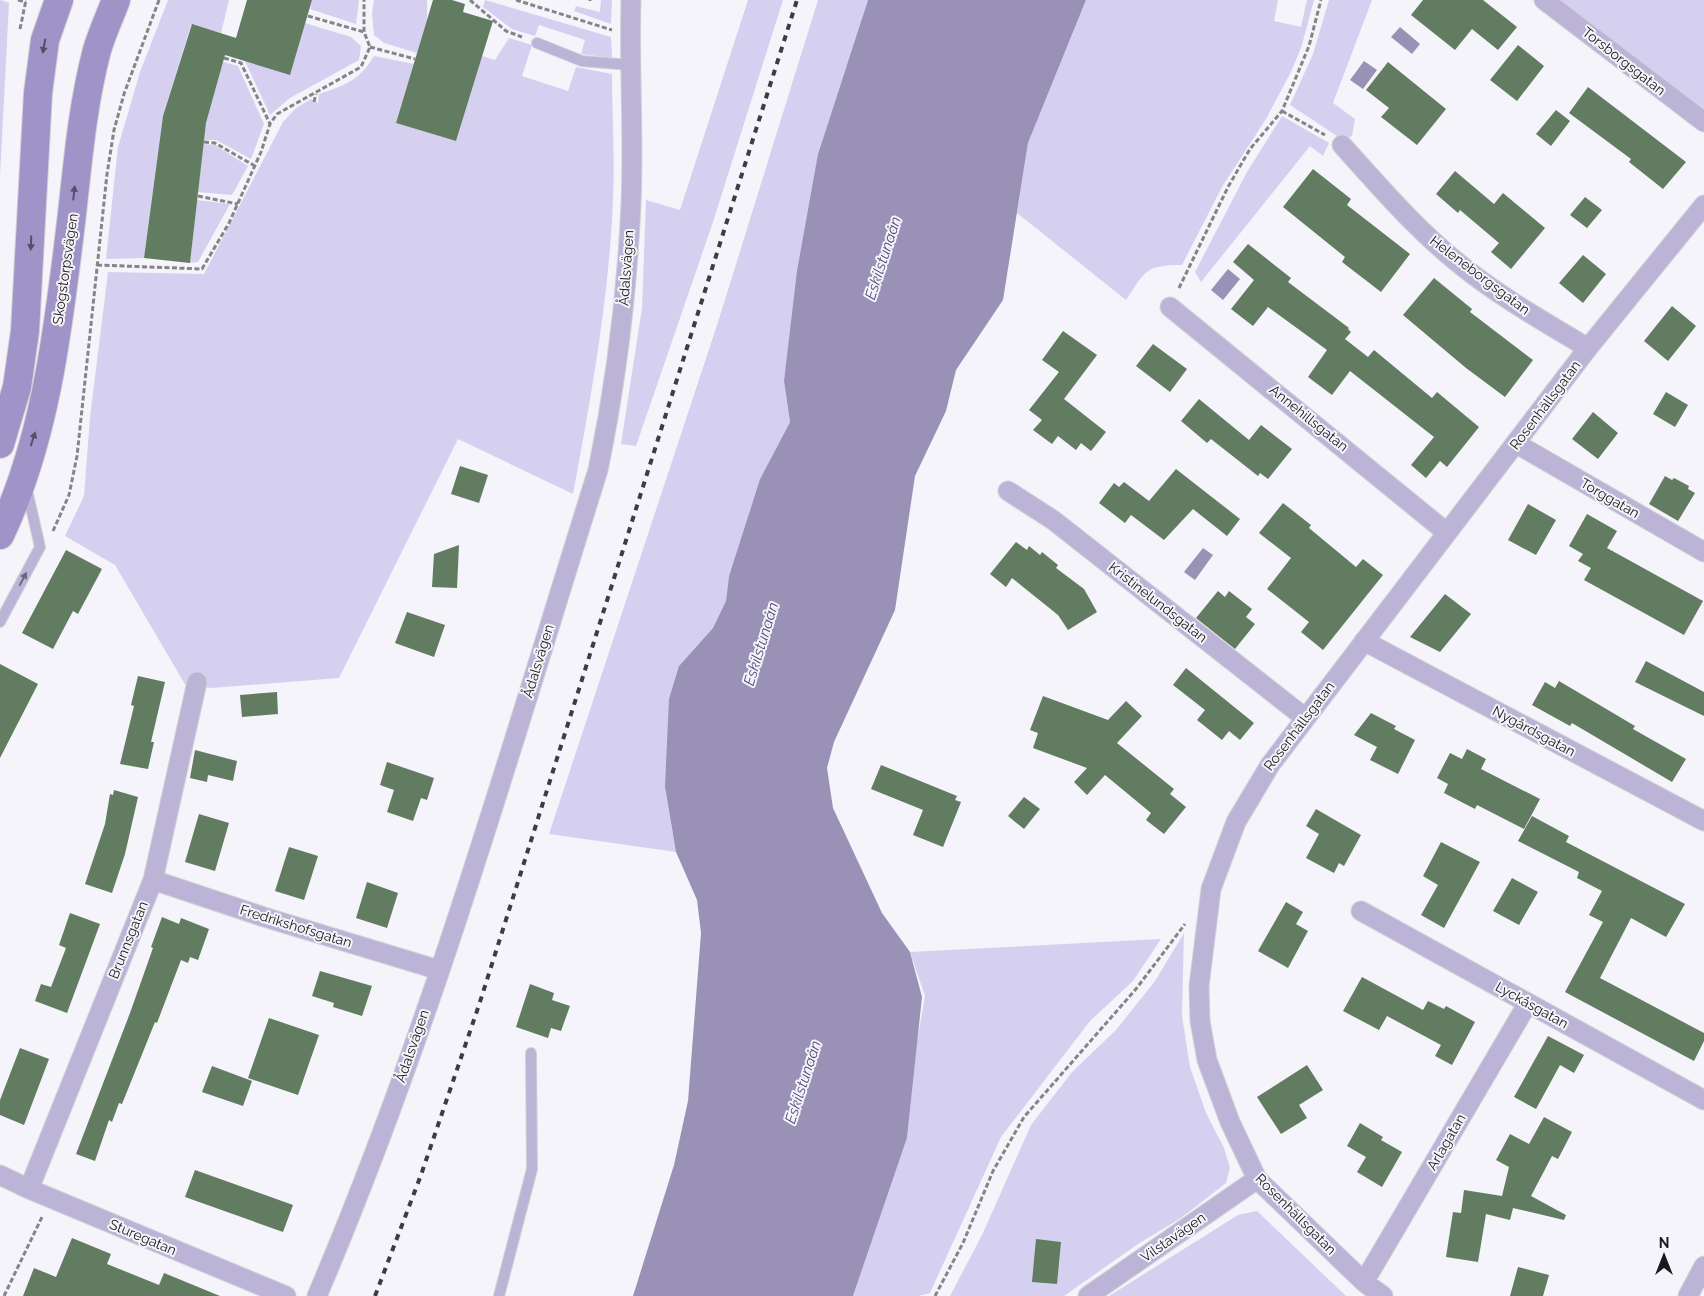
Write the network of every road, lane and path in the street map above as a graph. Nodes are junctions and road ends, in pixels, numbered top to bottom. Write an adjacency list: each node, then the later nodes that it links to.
1 (18, 0): 11 (path)
2 (60, 0): 34 (main road, one-way to 34)
3 (116, 0): 36 (main road, Skogstorpsvägen, one-way to 3)
4 (159, 0): 31 (path)
5 (364, 0): 14 (path)
6 (470, 0): 15 (path)
7 (516, 0): 13 (path)
8 (631, 0): 19 (street, Ådalsvägen)
9 (1322, 0): 22 (path)
10 (1544, 0): 23 (street, Torsborgsgatan)
11 (26, 2)
12 (308, 16): 14 (path)
13 (615, 30)
14 (364, 32): 16 (path)
15 (537, 43): 19 (lane)
16 (370, 47): 18 (path); 20 (path)
17 (224, 58): 24 (path)
18 (415, 59)
19 (630, 65): 50 (street, Ådalsvägen)
20 (316, 93): 21 (path); 24 (path)
21 (314, 102)
22 (1282, 111): 26 (path); 32 (path)
23 (1704, 122)
24 (270, 124): 27 (path)
25 (204, 142): 27 (path)
26 (1342, 145): 33 (street, Heleneborgsgatan)
27 (255, 166): 29 (path)
28 (198, 196): 29 (path)
29 (238, 204): 31 (path)
30 (1704, 205): 33 (street, Rosenhällsgatan)
31 (97, 265): 40 (path)
32 (1170, 306): 38 (street, Annehillsgatan)
33 (1588, 348): 35 (street, Rosenhällsgatan)
34 (0, 444)
35 (1516, 444): 38 (street, Rosenhällsgatan); 41 (street, Torggatan)
36 (23, 473): 39 (main road, Skogstorpsvägen); 40 (lane)
37 (1008, 491): 45 (street, Kristinelundsgatan)
38 (1446, 532): 43 (street, Rosenhällsgatan)
39 (0, 535)
40 (40, 547): 42 (lane, one-way to 40)
41 (1704, 552)
42 (0, 622)
43 (1364, 641): 45 (street, Rosenhällsgatan); 46 (street, Nygårdsgatan)
44 (197, 682): 47 (street, Brunnsgatan)
45 (1304, 718): 55 (street, Rosenhällsgatan)
46 (1704, 821)
47 (153, 880): 50 (street, Fredrikshofsgatan); 56 (street, Brunnsgatan)
48 (1361, 911): 51 (street, Lyckåsgatan)
49 (1188, 920): 64 (path)
50 (439, 970): 62 (street, Ådalsvägen)
51 (1528, 1003): 53 (street, Lyckåsgatan); 59 (street, Arlagatan)
52 (531, 1053): 63 (lane)
53 (1704, 1100)
54 (0, 1175): 56 (street, Sturegatan)
55 (1257, 1179): 59 (street, Rosenhällsgatan); 65 (street, Vilstavägen)
56 (29, 1189): 57 (street, Sturegatan)
57 (50, 1198): 60 (path); 61 (street, Sturegatan)
58 (1704, 1266): 67 (street)
59 (1364, 1282): 66 (street, Rosenhällsgatan)
60 (4, 1296)
61 (286, 1296)
62 (317, 1296)
63 (499, 1296)
64 (934, 1296)
65 (1088, 1296)
66 (1383, 1296)
67 (1688, 1296)

